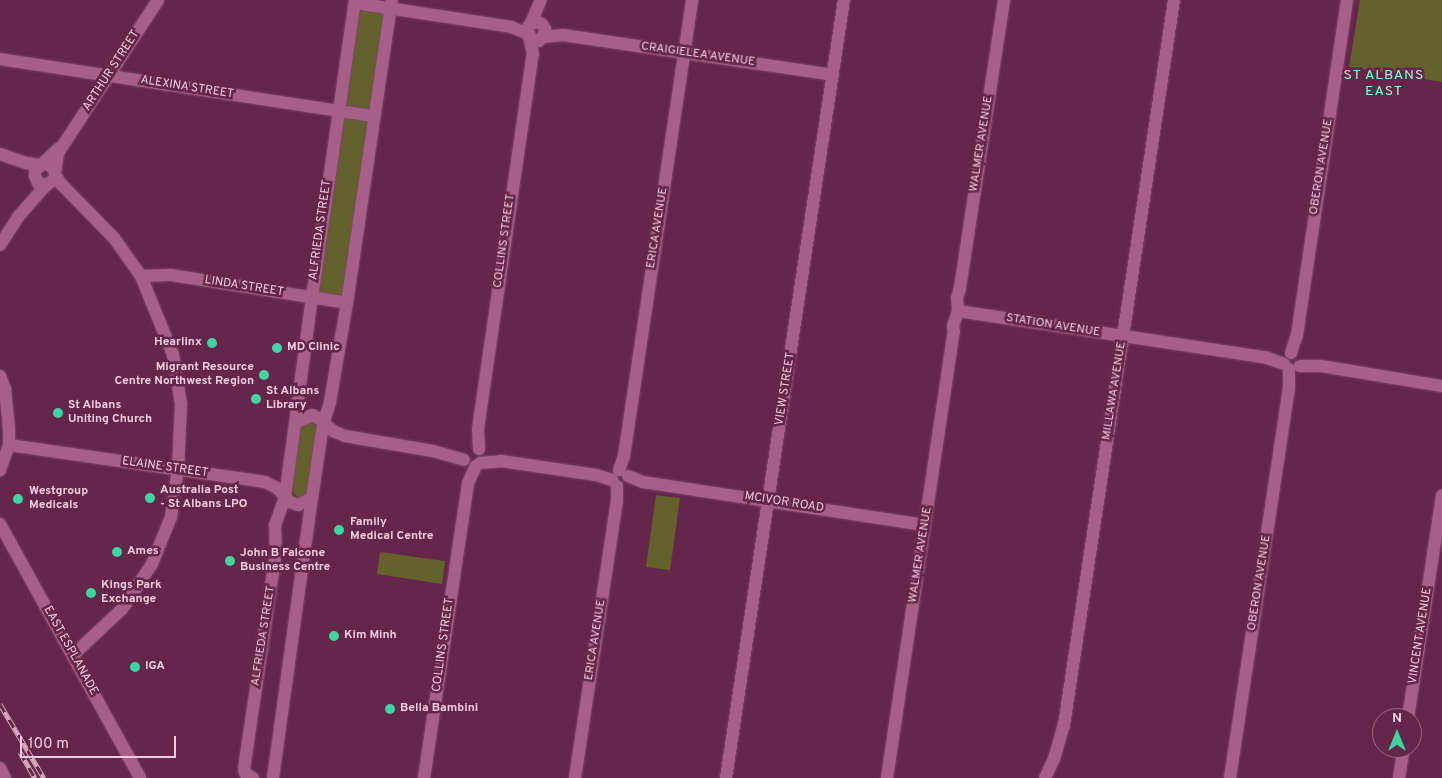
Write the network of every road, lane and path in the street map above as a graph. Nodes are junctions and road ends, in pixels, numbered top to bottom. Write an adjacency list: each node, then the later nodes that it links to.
1 (158, 0): 14 (street, ARTHUR STREET)
2 (692, 0): 11 (street, ERICA AVENUE)
3 (844, 0): 13 (street, VIEW STREET)
4 (1004, 0): 26 (street, WALMER AVENUE)
5 (1174, 0): 27 (street, MILLAWA AVENUE)
6 (1347, 0): 28 (street, OBERON AVENUE)
7 (355, 2): 9 (street, CRAIGIELEA AVENUE); 15 (street, ALFRIEDA STREET)
8 (541, 2): 10 (street, COLLINS STREET)
9 (392, 4): 10 (street, CRAIGIELEA AVENUE); 16 (street)
10 (536, 30): 11 (street, CRAIGIELEA AVENUE); 36 (street, COLLINS STREET)
11 (684, 53): 13 (street, CRAIGIELEA AVENUE); 40 (street, ERICA AVENUE)
12 (0, 59): 14 (street, ALEXINA STREET)
13 (833, 75): 45 (street, VIEW STREET)
14 (109, 76): 15 (street, ALEXINA STREET); 17 (street, ARTHUR STREET)
15 (338, 110): 16 (street, ALEXINA STREET); 24 (street, ALFRIEDA STREET)
16 (374, 116): 25 (street)
17 (66, 143): 19 (street); 20 (street)
18 (5, 155): 19 (street)
19 (38, 170): 20 (street); 20 (street); 21 (street)
20 (51, 179): 21 (street); 23 (street)
21 (18, 217): 22 (street)
22 (0, 246)
23 (142, 276): 24 (street, LINDA STREET); 38 (street)
24 (312, 298): 25 (street, LINDA STREET); 31 (street, ALFRIEDA STREET)
25 (347, 303): 32 (street)
26 (962, 312): 27 (street, STATION AVENUE); 47 (street, WALMER AVENUE)
27 (1123, 337): 28 (street, STATION AVENUE); 60 (street, MILLAWA AVENUE)
28 (1293, 362): 30 (street, STATION AVENUE); 61 (street, OBERON AVENUE)
29 (0, 376): 34 (street)
30 (1438, 383)
31 (295, 423): 32 (street, MCIVOR ROAD); 37 (street, ALFRIEDA STREET)
32 (324, 424): 33 (street, MCIVOR ROAD); 35 (street)
33 (346, 436): 35 (street); 36 (street, MCIVOR ROAD)
34 (9, 445): 38 (street, ELAINE STREET); 39 (street)
35 (319, 456): 44 (street)
36 (473, 457): 40 (street, MCIVOR ROAD); 56 (street, COLLINS STREET)
37 (289, 460): 41 (street); 43 (street, ALFRIEDA STREET)
38 (178, 469): 41 (street, ELAINE STREET); 48 (street)
39 (0, 470)
40 (620, 478): 45 (street, MCIVOR ROAD); 57 (street, ERICA AVENUE)
41 (265, 482): 43 (street, ELAINE STREET)
42 (1442, 496): 49 (street, VINCENT AVENUE)
43 (286, 497): 44 (street, ELAINE STREET); 54 (street, ALFRIEDA STREET)
44 (312, 498): 55 (street)
45 (769, 501): 47 (street, MCIVOR ROAD); 58 (street, VIEW STREET)
46 (0, 524): 48 (street, EAST ESPLANADE)
47 (925, 525): 59 (street, WALMER AVENUE)
48 (73, 656): 53 (street, EAST ESPLANADE)
49 (1410, 708)
50 (1402, 758): 62 (street)
51 (0, 768): 52 (street)
52 (5, 778)
53 (140, 778)
54 (254, 778)
55 (273, 778)
56 (424, 778)
57 (575, 778)
58 (726, 778)
59 (887, 778)
60 (1045, 778)
61 (1230, 778)
62 (1399, 778)

